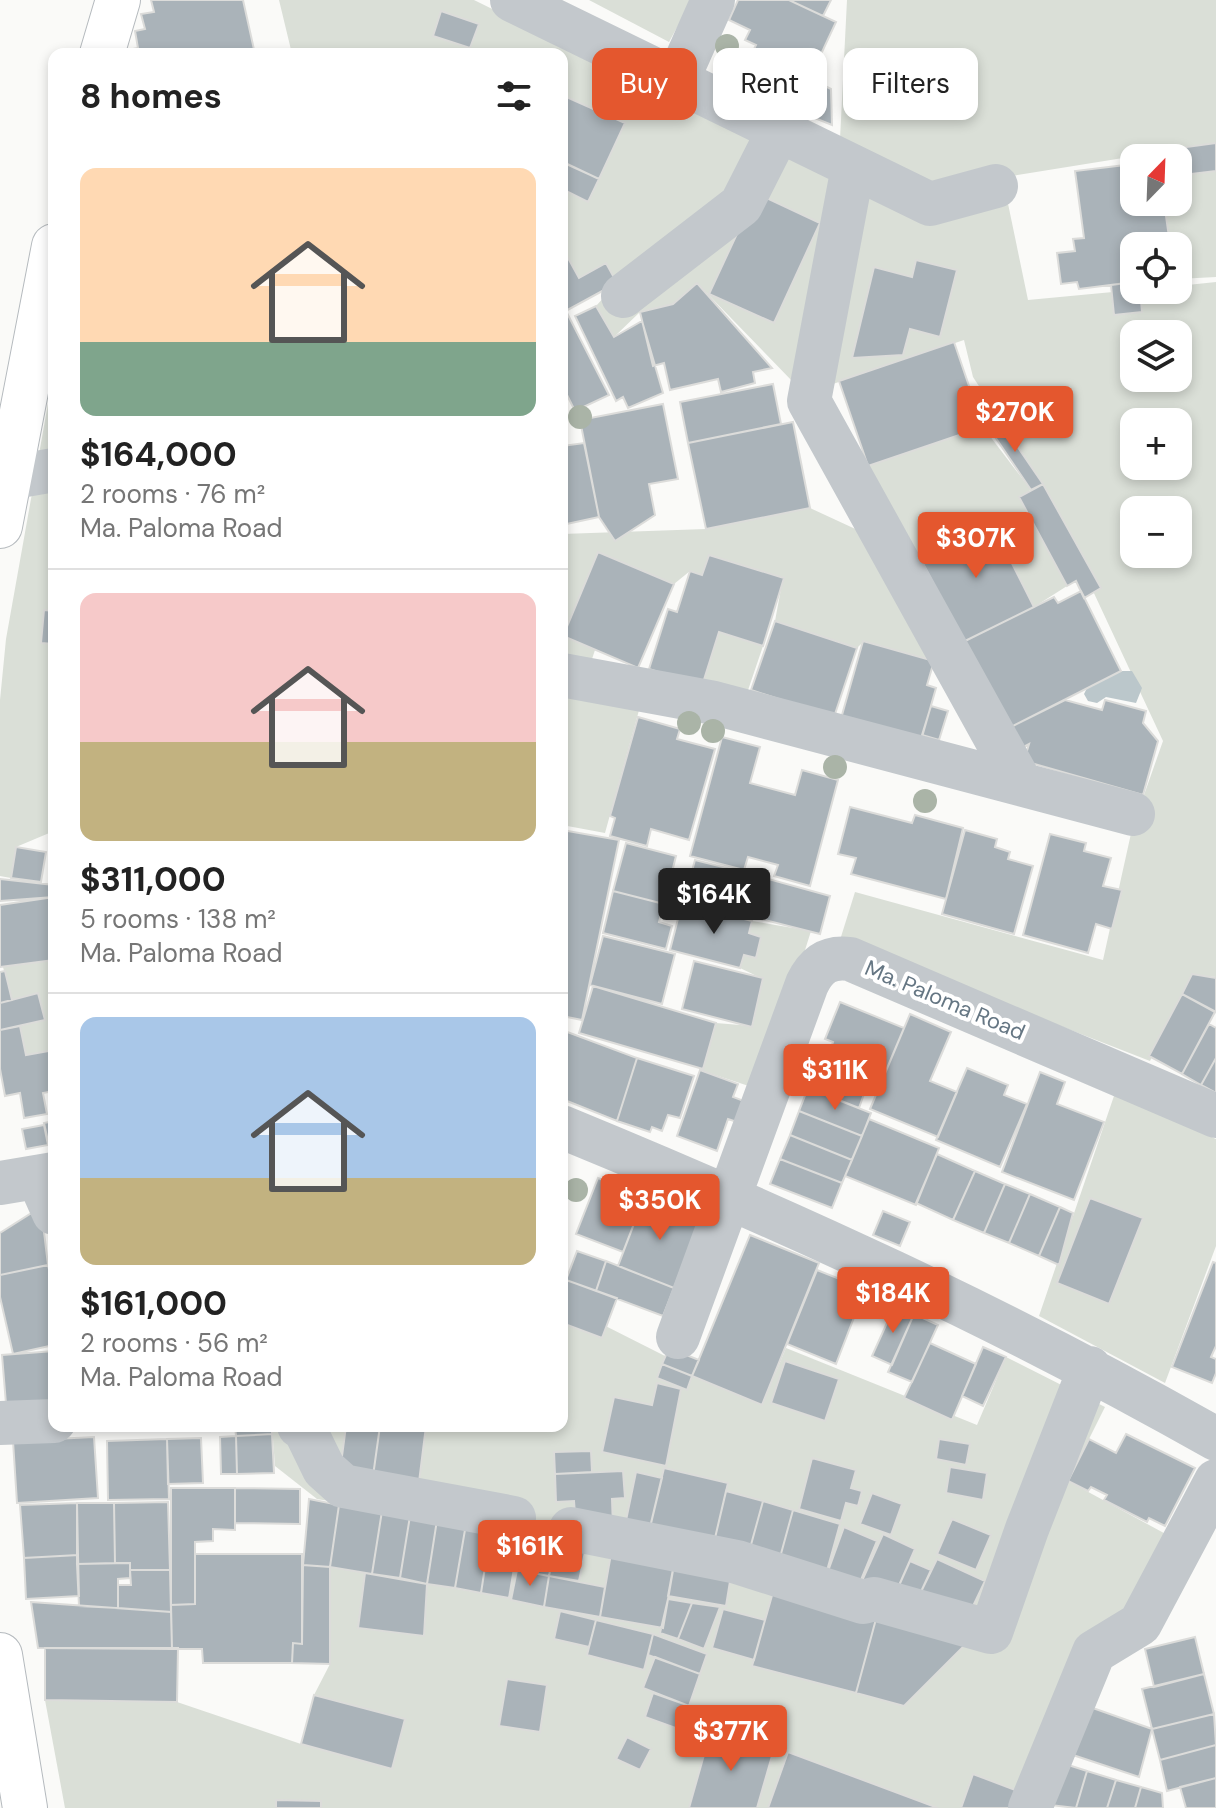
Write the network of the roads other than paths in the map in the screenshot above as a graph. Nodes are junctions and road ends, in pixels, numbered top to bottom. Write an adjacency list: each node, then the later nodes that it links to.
1 (118, 0): 4 (main road)
2 (512, 0): 5 (street)
3 (713, 0): 6 (street)
4 (104, 48)
5 (610, 48)
6 (692, 48)
7 (697, 91): 8 (street)
8 (779, 130): 9 (street); 12 (street)
9 (853, 167): 10 (street); 17 (street)
10 (996, 186)
11 (48, 276): 14 (main road)
12 (623, 296)
13 (48, 471): 14 (street)
14 (8, 478): 15 (main road)
15 (0, 526)
16 (568, 676): 17 (street)
17 (1021, 784): 18 (street)
18 (1133, 814)
19 (1216, 1116): 21 (street, Ma. Paloma Road)
20 (568, 1129): 21 (street)
21 (729, 1196): 22 (street, Ma. Paloma Road); 23 (street)
22 (678, 1337)
23 (1090, 1368): 27 (street); 30 (street)
24 (48, 1421): 25 (street)
25 (0, 1423)
26 (306, 1432): 29 (street)
27 (1216, 1439)
28 (1216, 1481): 33 (street)
29 (514, 1518)
30 (571, 1529)
31 (0, 1655): 32 (main road)
32 (25, 1808)
33 (1030, 1808)

